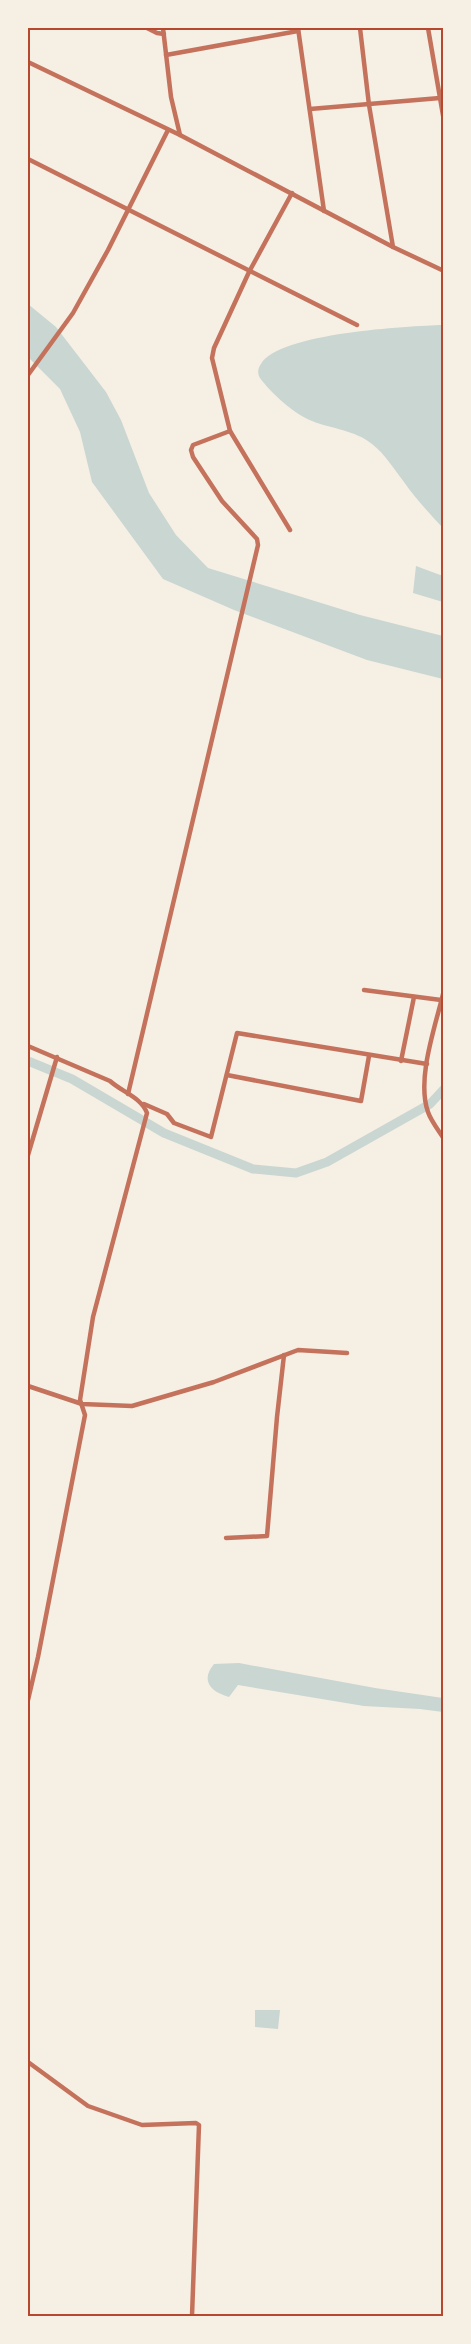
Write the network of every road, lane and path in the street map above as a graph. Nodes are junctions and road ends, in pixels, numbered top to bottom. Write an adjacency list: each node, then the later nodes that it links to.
1 (147, 28): 6 (street)
2 (163, 28): 6 (street)
3 (360, 28): 10 (street)
4 (428, 28): 9 (street)
5 (298, 29): 7 (street); 11 (street)
6 (164, 34): 7 (street)
7 (166, 55): 15 (street)
8 (28, 62): 14 (street)
9 (440, 98): 10 (street); 12 (street)
10 (369, 105): 11 (street); 20 (street)
11 (310, 109): 19 (street)
12 (443, 112): 13 (street)
13 (444, 121)
14 (168, 130): 15 (street); 18 (street)
15 (180, 135): 17 (street)
16 (28, 159): 18 (street)
17 (292, 193): 19 (street); 22 (street)
18 (129, 210): 22 (street); 24 (street)
19 (324, 211): 20 (street)
20 (393, 247): 21 (street)
21 (444, 271)
22 (249, 272): 23 (street); 25 (street)
23 (357, 325)
24 (28, 374)
25 (230, 431): 26 (street); 37 (street)
26 (290, 530)
27 (364, 990): 29 (street)
28 (444, 990): 30 (street)
29 (414, 997): 30 (street); 34 (street)
30 (441, 1000): 35 (street)
31 (28, 1046): 33 (street)
32 (369, 1056): 34 (street); 36 (street); 36 (street)
33 (57, 1057): 37 (street); 40 (street)
34 (401, 1062): 35 (street)
35 (427, 1064): 39 (street)
36 (227, 1075): 38 (street)
37 (128, 1094): 38 (street)
38 (144, 1104): 44 (street)
39 (444, 1139)
40 (28, 1155)
41 (347, 1353): 42 (street)
42 (284, 1355): 44 (street); 45 (street)
43 (28, 1386): 44 (street)
44 (82, 1404): 46 (street)
45 (226, 1538)
46 (28, 1700)
47 (28, 2062): 48 (street)
48 (192, 2316)

